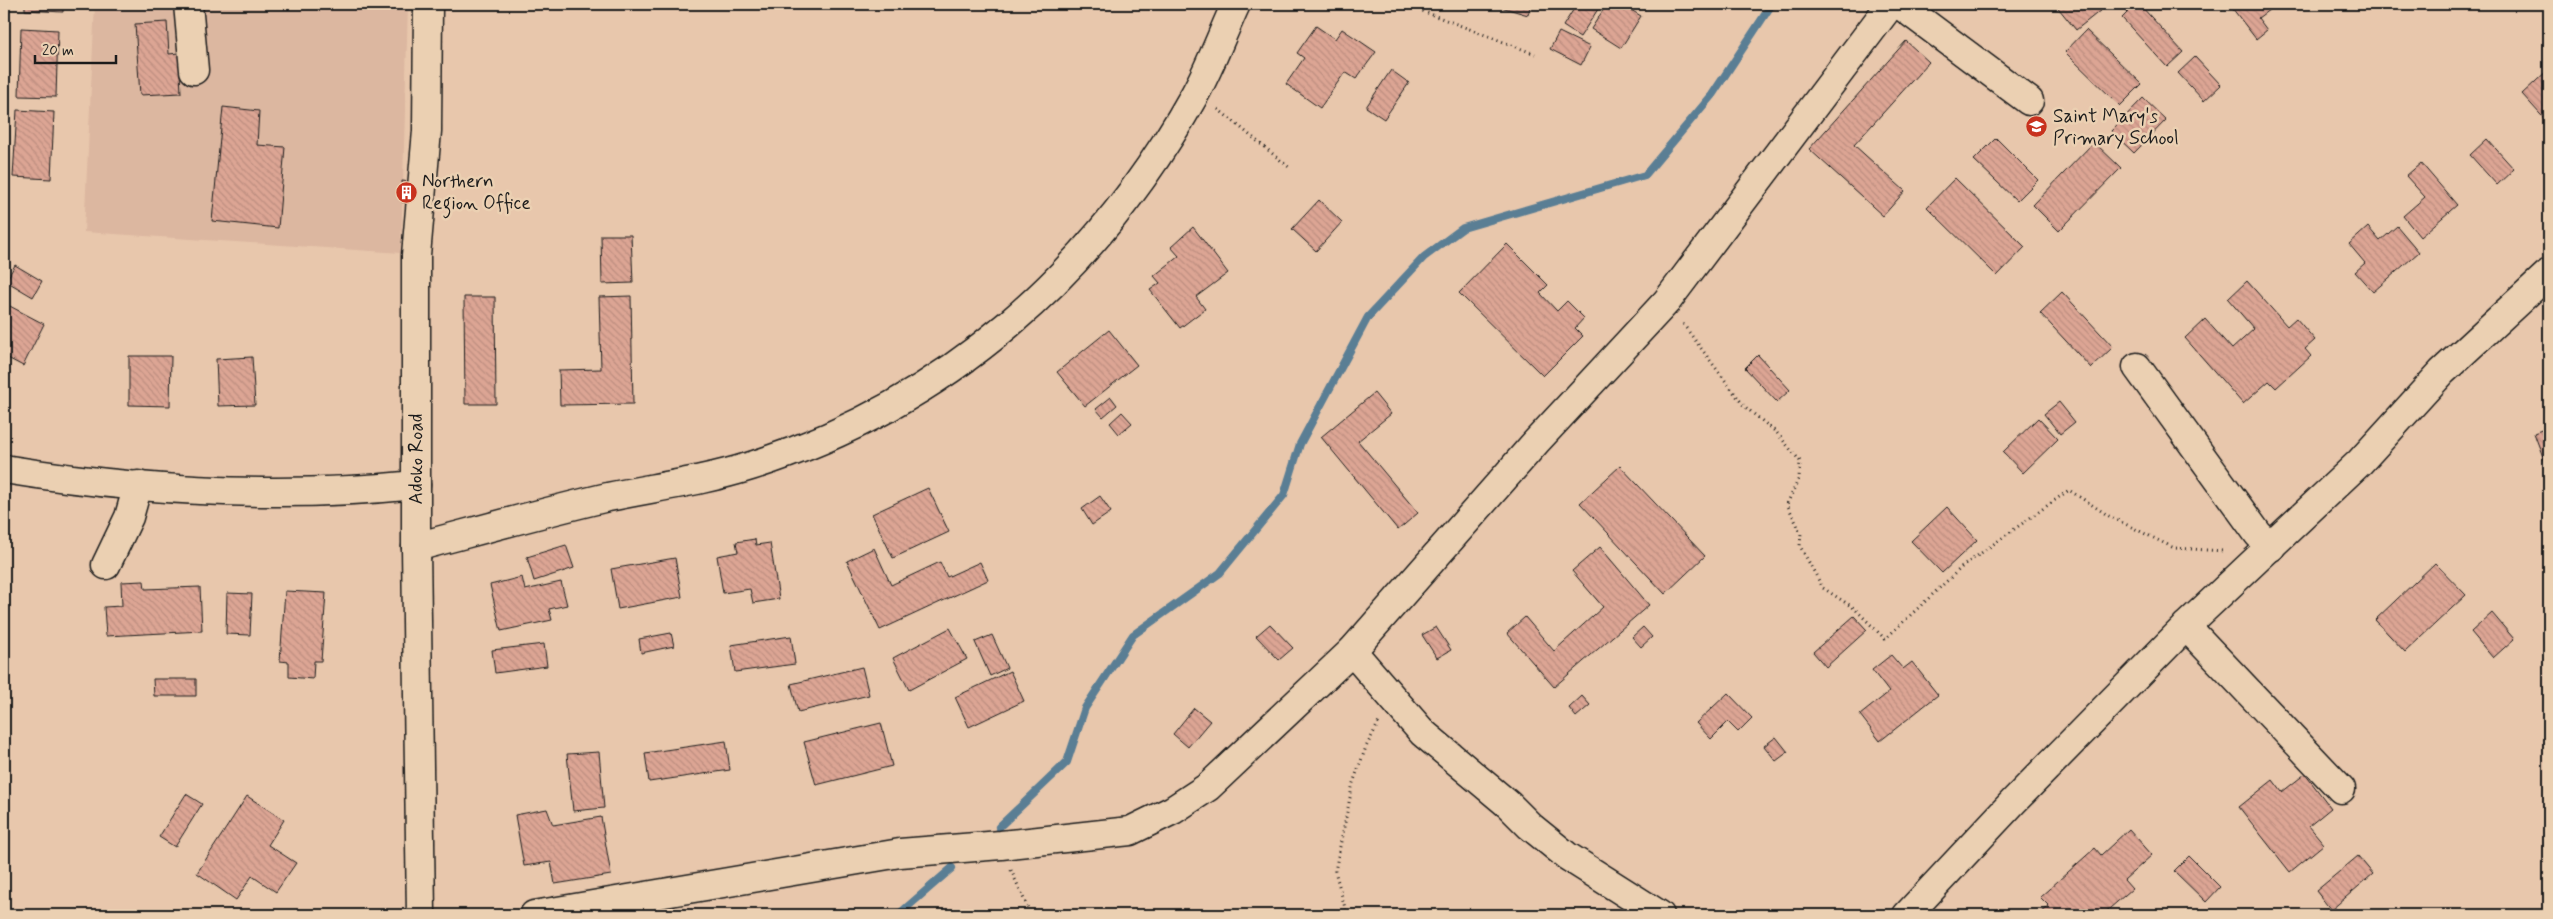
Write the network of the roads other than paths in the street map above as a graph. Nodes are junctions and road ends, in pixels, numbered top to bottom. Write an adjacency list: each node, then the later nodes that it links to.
1 (188, 4): 6 (street)
2 (428, 4): 12 (street, Adoko Road)
3 (1236, 4): 14 (street)
4 (1890, 4): 17 (street)
5 (1899, 4): 7 (street)
6 (194, 70)
7 (2030, 101)
8 (2549, 273): 13 (street)
9 (2137, 368): 13 (street)
10 (4, 469): 11 (street)
11 (138, 485): 12 (street); 15 (street)
12 (416, 485): 14 (street, Adoko Road)
13 (2264, 541): 16 (street)
14 (416, 546): 19 (street, Adoko Road)
15 (106, 565)
16 (2186, 626): 18 (street); 22 (street)
17 (1352, 651): 20 (street); 21 (street)
18 (2341, 789)
19 (421, 915)
20 (534, 915)
21 (1660, 915)
22 (1907, 915)

